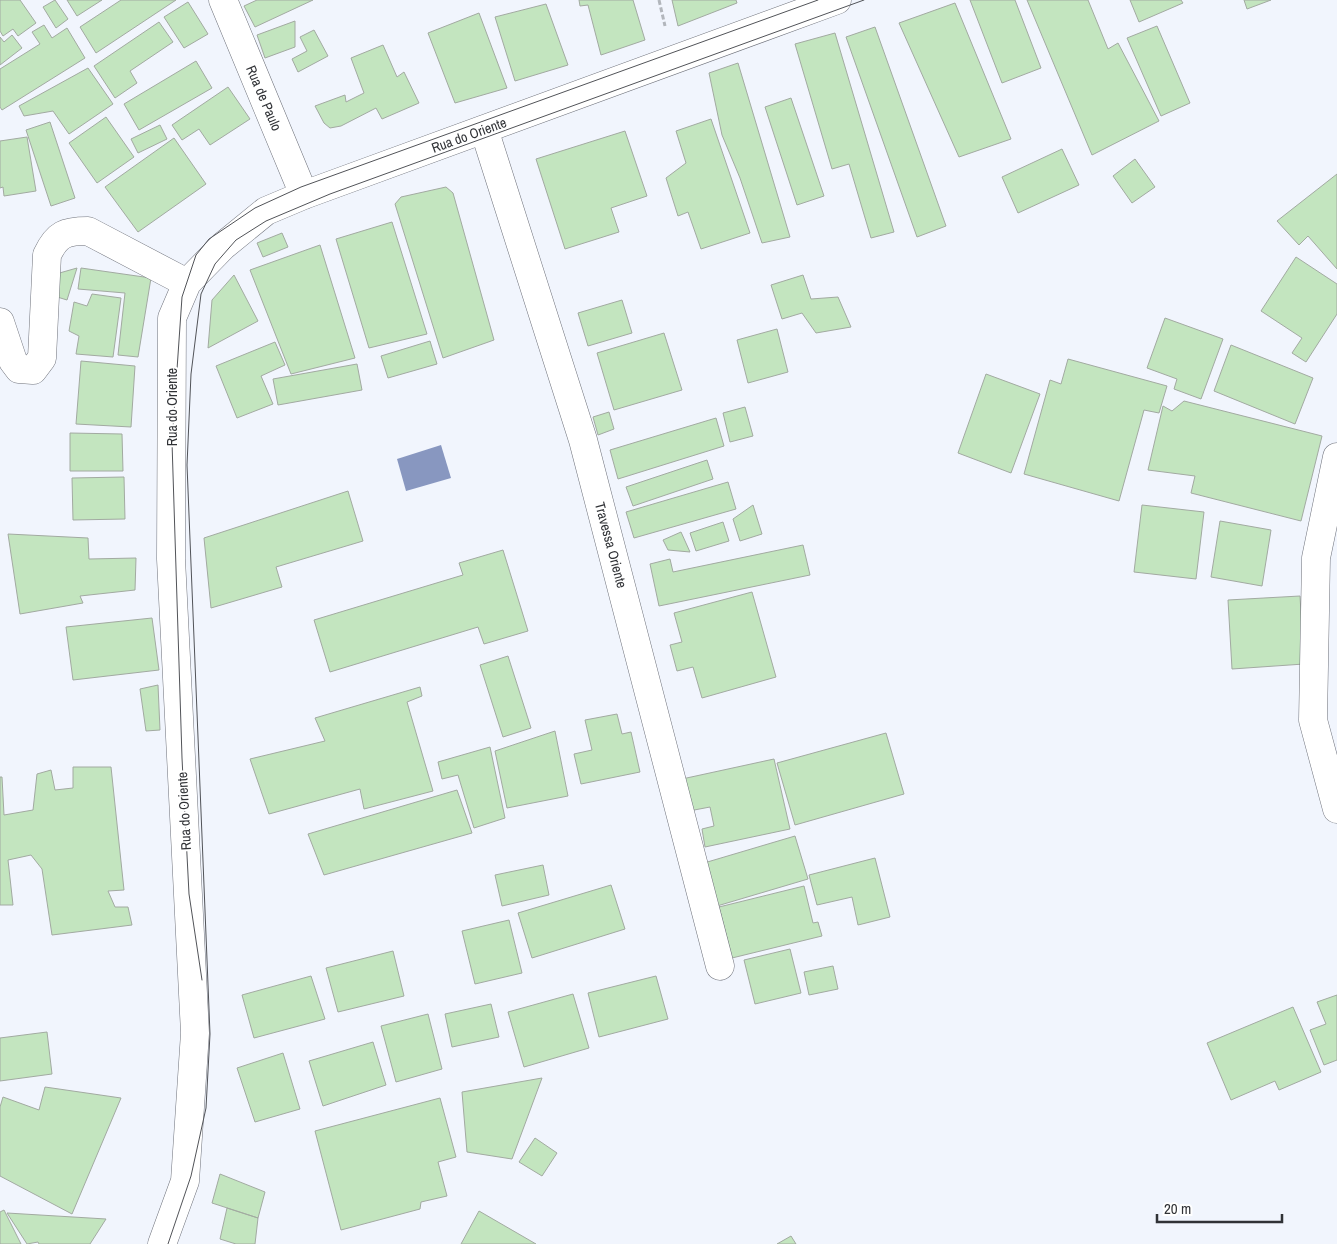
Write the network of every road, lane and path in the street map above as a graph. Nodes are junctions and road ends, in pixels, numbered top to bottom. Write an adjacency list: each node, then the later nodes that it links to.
1 (223, 0): 4 (street, Rua de Paulo)
2 (837, 0): 3 (street, Rua do Oriente)
3 (484, 129): 4 (street, Rua do Oriente); 9 (street, Travessa Oriente)
4 (304, 195): 5 (street, Rua do Oriente)
5 (187, 283): 6 (street); 10 (street, Rua do Oriente)
6 (0, 322)
7 (1337, 457): 8 (street)
8 (1337, 809)
9 (720, 966)
10 (162, 1244)

